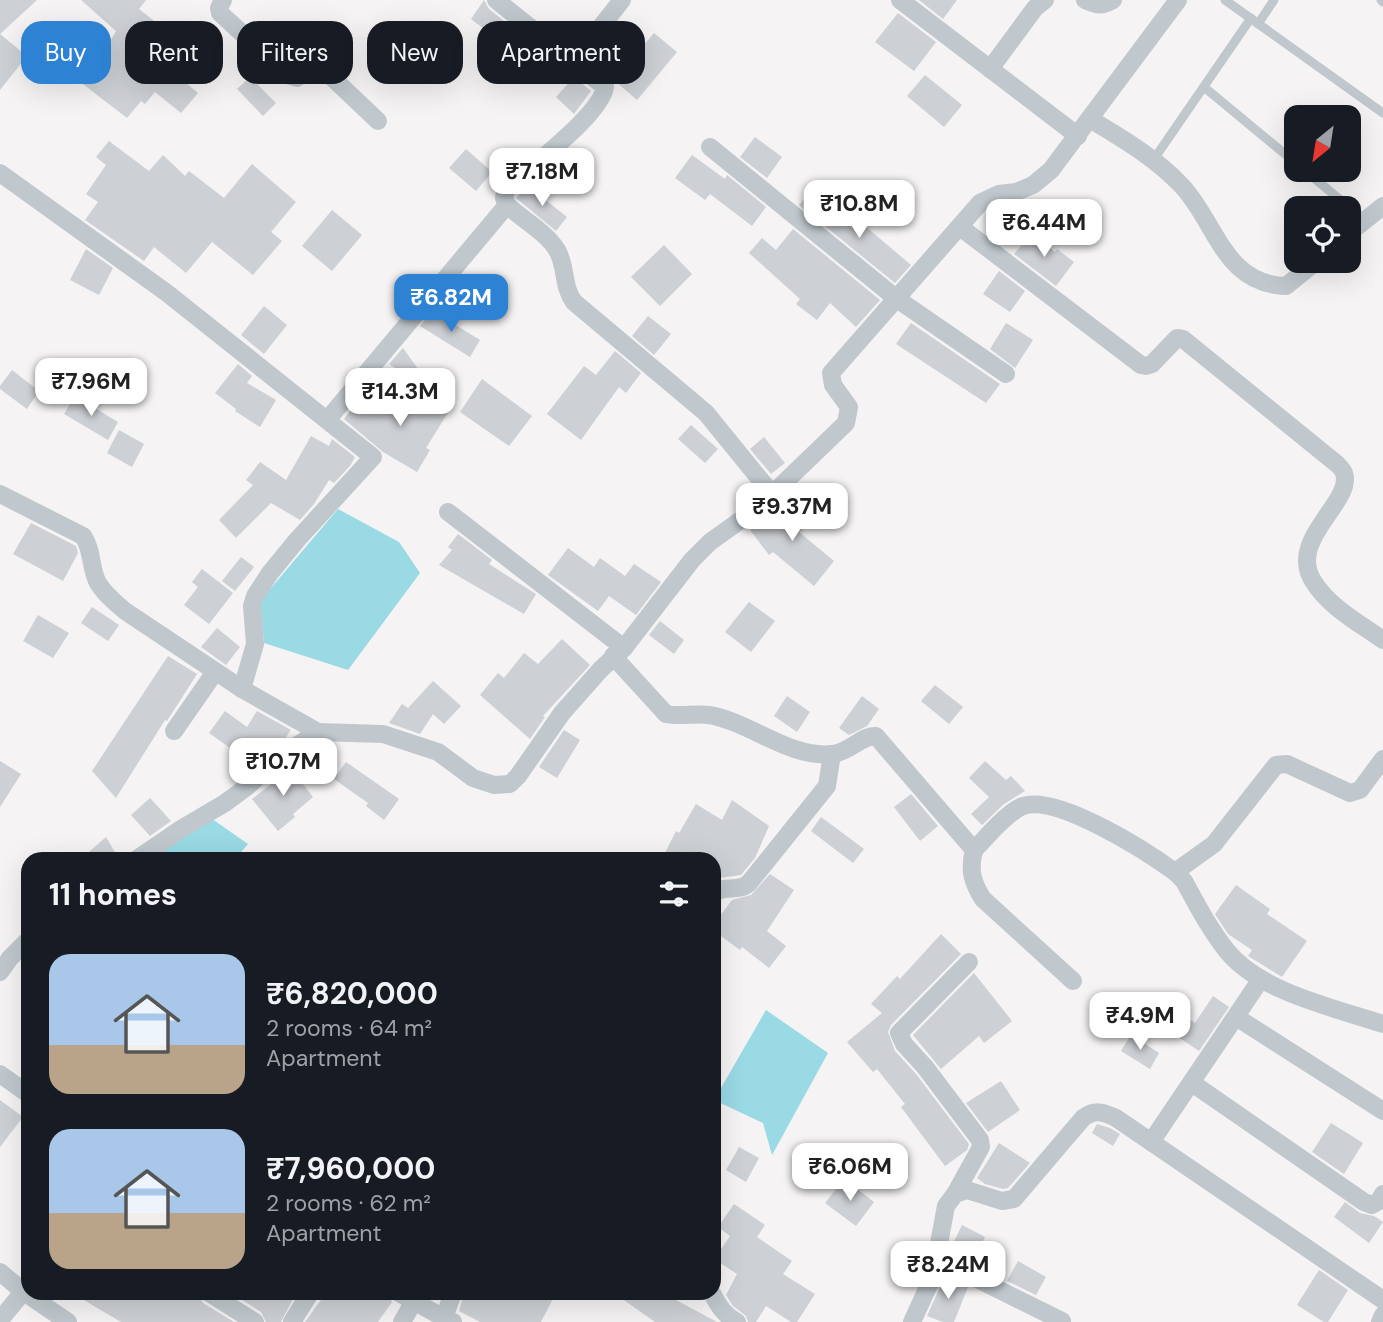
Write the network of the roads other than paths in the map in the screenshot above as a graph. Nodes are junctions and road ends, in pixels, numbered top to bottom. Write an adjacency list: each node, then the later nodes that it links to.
1 (223, 0): 19 (street)
2 (496, 0): 11 (street)
3 (622, 0): 12 (street)
4 (900, 0): 14 (street)
5 (1045, 0): 14 (street)
6 (1084, 0): 7 (street)
7 (1113, 0)
8 (1178, 0): 18 (street)
9 (1225, 0): 13 (lane)
10 (1274, 0): 13 (lane)
11 (523, 21)
12 (605, 21)
13 (1254, 21): 16 (lane); 17 (lane)
14 (990, 69): 20 (street)
15 (602, 84): 26 (street)
16 (1204, 87): 22 (lane); 23 (lane)
17 (1383, 113)
18 (1090, 119): 20 (street); 23 (street)
19 (378, 121)
20 (1077, 136): 30 (street)
21 (710, 147): 32 (street)
22 (1284, 153)
23 (1154, 159): 31 (street)
24 (0, 173): 34 (street)
25 (1319, 182): 28 (lane)
26 (508, 205): 34 (street); 35 (street)
27 (1383, 206): 28 (street)
28 (1365, 220): 29 (street)
29 (1361, 223)
30 (960, 227): 32 (street); 38 (street)
31 (1302, 273)
32 (897, 299): 33 (street); 35 (street)
33 (1006, 374)
34 (328, 419): 41 (street)
35 (772, 494): 39 (street)
36 (0, 495): 40 (street)
37 (448, 512): 39 (street)
38 (1383, 640)
39 (619, 652): 43 (street); 44 (street)
40 (215, 672): 41 (street); 42 (street)
41 (242, 689): 43 (street)
42 (174, 731)
43 (318, 733): 47 (street)
44 (832, 754): 46 (street); 49 (street)
45 (1383, 759): 48 (street)
46 (974, 850): 48 (street); 54 (street)
47 (147, 852)
48 (1175, 872): 53 (street)
49 (721, 889)
50 (21, 947): 52 (street)
51 (969, 962): 62 (street)
52 (0, 972)
53 (1261, 979): 55 (street); 56 (street)
54 (1073, 981)
55 (1236, 1017): 58 (street); 60 (street)
56 (1383, 1024)
57 (0, 1074): 59 (street)
58 (1192, 1083): 61 (street); 63 (street)
59 (21, 1089)
60 (1383, 1111)
61 (1151, 1142): 62 (street); 75 (street)
62 (955, 1194): 64 (street)
63 (1383, 1194)
64 (937, 1259): 79 (street); 85 (street)
65 (0, 1272): 66 (street)
66 (21, 1286)
67 (21, 1295): 77 (street)
68 (40, 1300): 80 (street)
69 (220, 1300): 81 (street)
70 (306, 1300): 82 (street)
71 (406, 1300): 83 (street)
72 (412, 1300): 78 (street)
73 (452, 1300): 78 (street)
74 (715, 1300): 84 (street)
75 (1383, 1300)
76 (1383, 1315): 86 (street)
77 (0, 1320)
78 (449, 1320)
79 (1062, 1321)
80 (68, 1322)
81 (255, 1322)
82 (292, 1322)
83 (402, 1322)
84 (737, 1322)
85 (912, 1322)
86 (1380, 1322)

